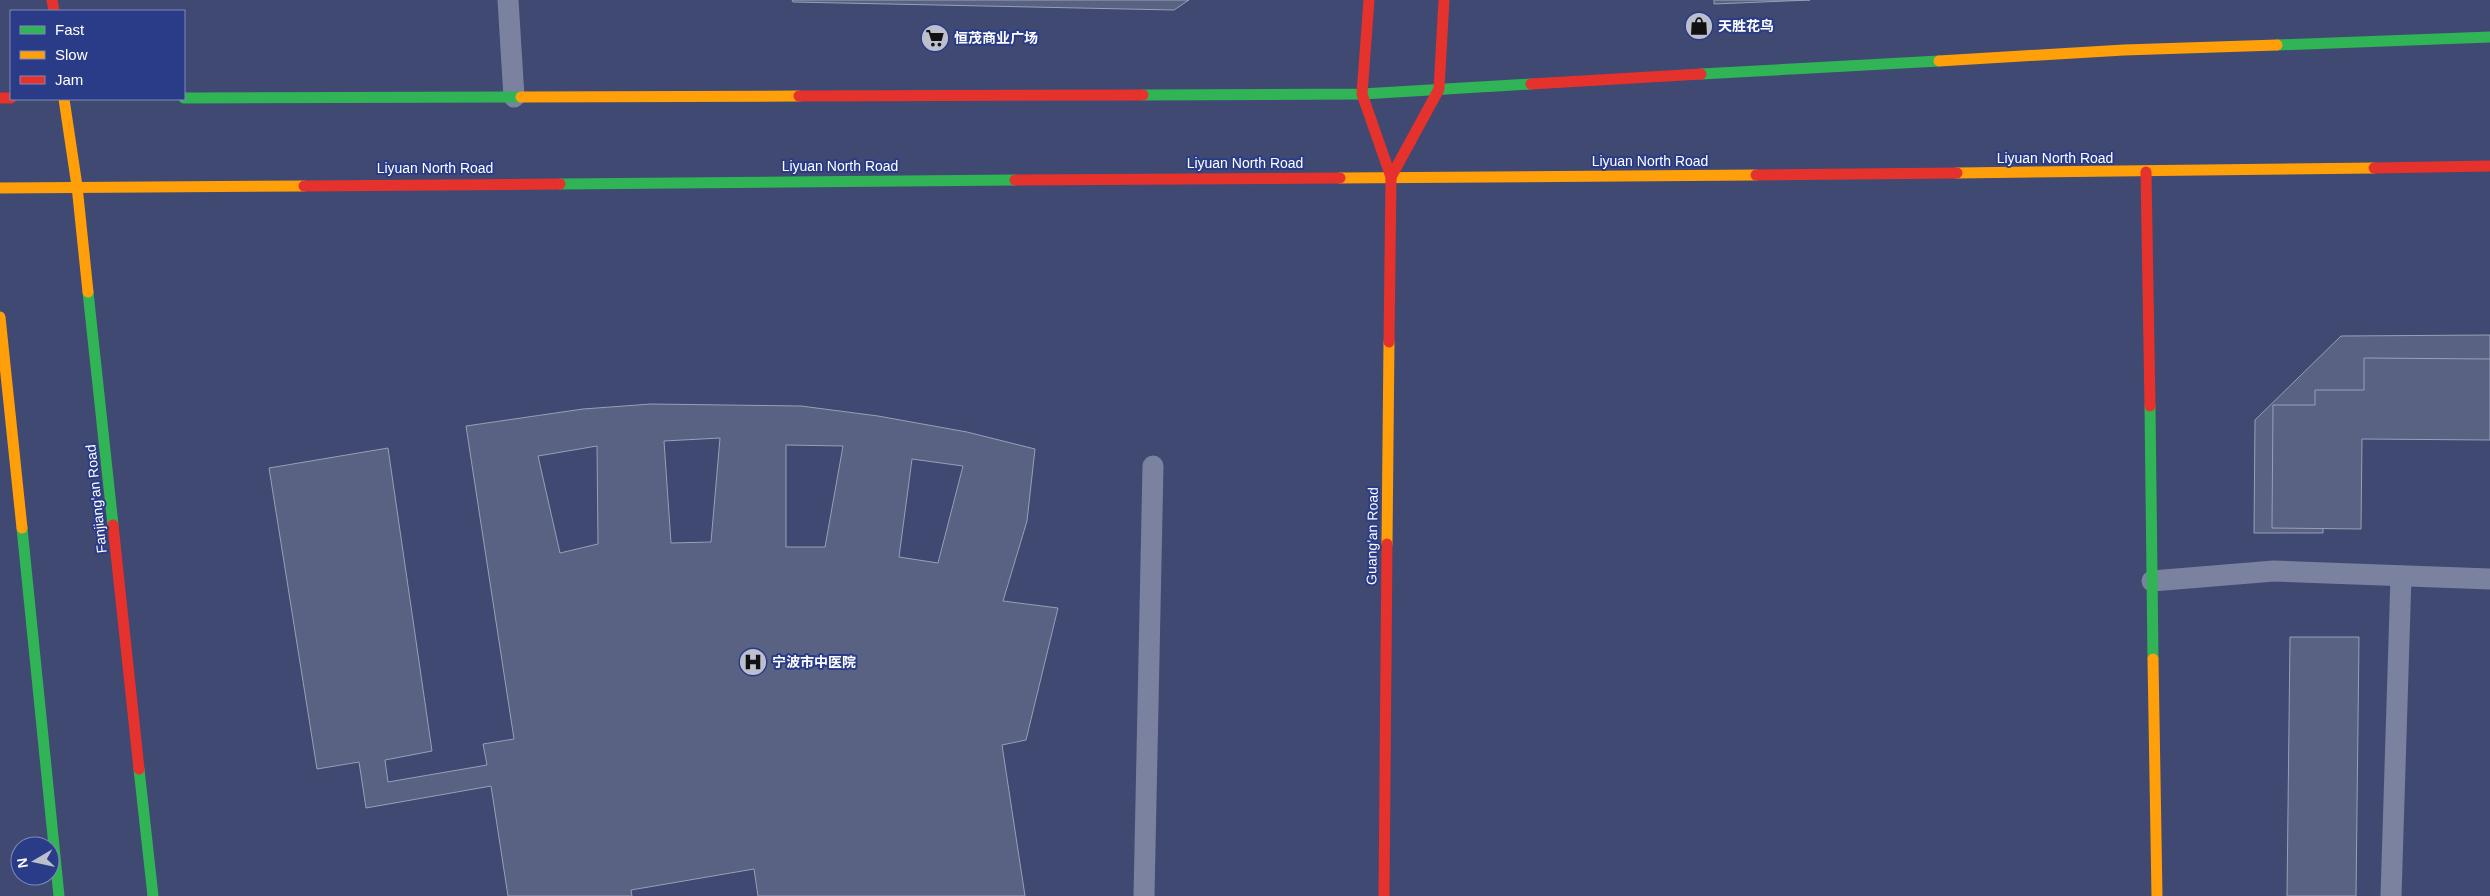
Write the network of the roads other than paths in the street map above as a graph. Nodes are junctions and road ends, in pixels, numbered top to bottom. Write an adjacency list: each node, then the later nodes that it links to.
1 (508, 0): 7 (lane)
2 (1369, 0): 6 (main road, Guang'an Road)
3 (1444, 0): 5 (main road, Guang'an Road)
4 (2490, 36): 5 (main road)
5 (1439, 89): 6 (main road); 12 (main road, Guang'an Road)
6 (1362, 94): 7 (main road); 12 (main road, Guang'an Road)
7 (514, 97): 8 (main road)
8 (185, 98)
9 (64, 100): 13 (main road, Fanjiang'an Road)
10 (2490, 166): 11 (main road, Liyuan North Road)
11 (2146, 172): 12 (main road, Liyuan North Road); 19 (main road)
12 (1391, 177): 13 (main road, Liyuan North Road); 23 (main road, Guang'an Road)
13 (77, 186): 14 (main road, Liyuan North Road); 21 (main road, Fanjiang'an Road)
14 (0, 188)
15 (0, 317): 20 (main road)
16 (1153, 466): 22 (lane)
17 (2401, 576): 18 (lane); 19 (lane); 25 (lane)
18 (2490, 579)
19 (2152, 581): 24 (main road)
20 (59, 896)
21 (153, 896)
22 (1144, 896)
23 (1384, 896)
24 (2157, 896)
25 (2391, 896)

